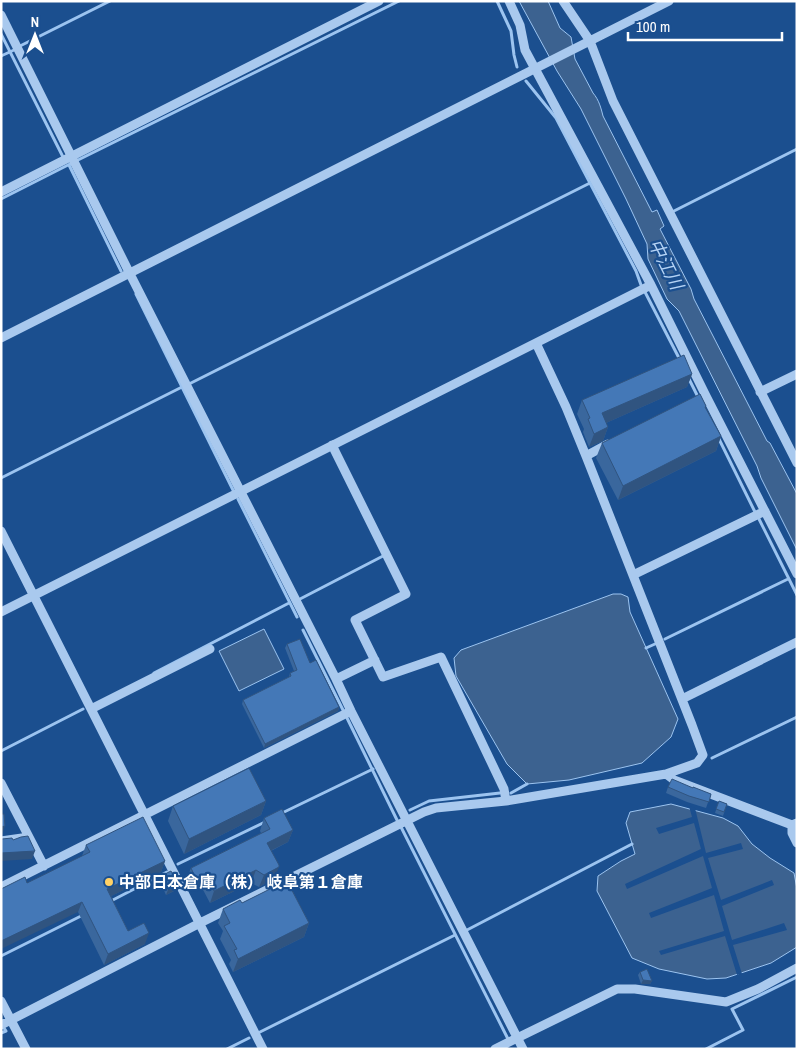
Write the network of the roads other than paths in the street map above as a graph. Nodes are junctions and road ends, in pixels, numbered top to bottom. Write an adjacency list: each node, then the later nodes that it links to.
1 (380, 1): 8 (street)
2 (509, 1): 7 (street)
3 (563, 1): 6 (street)
4 (669, 1): 6 (street)
5 (1, 15): 8 (street)
6 (587, 43): 7 (street); 15 (street)
7 (535, 69): 10 (street); 11 (street)
8 (72, 156): 9 (street); 10 (street)
9 (1, 192)
10 (129, 272): 12 (street); 20 (street)
11 (651, 285): 13 (street); 21 (street)
12 (1, 338)
13 (536, 343): 17 (street); 18 (street)
14 (797, 374): 15 (street)
15 (760, 392): 19 (street)
16 (620, 438): 18 (street)
17 (332, 445): 20 (street); 29 (street)
18 (586, 456): 24 (street)
19 (797, 463)
20 (240, 491): 25 (street); 30 (street)
21 (765, 511): 23 (street); 24 (street)
22 (1, 531): 25 (street)
23 (797, 574)
24 (633, 575): 31 (street)
25 (34, 595): 26 (street); 32 (street)
26 (1, 612)
27 (797, 642): 31 (street)
28 (210, 649): 32 (street)
29 (375, 660): 30 (street); 36 (street)
30 (336, 679): 33 (street)
31 (682, 699): 34 (street)
32 (91, 709): 37 (street)
33 (351, 712): 37 (street); 38 (street)
34 (666, 774): 36 (street); 39 (street)
35 (1, 783): 40 (street)
36 (506, 801): 38 (street)
37 (145, 815): 43 (street); 45 (street)
38 (406, 820): 45 (street); 50 (street)
39 (794, 824): 42 (street)
40 (29, 836): 41 (street); 43 (street)
41 (1, 841)
42 (797, 843)
43 (44, 866): 44 (street)
44 (1, 887)
45 (200, 923): 48 (street); 52 (street)
46 (797, 968): 50 (street)
47 (1, 1001): 48 (street)
48 (11, 1020): 49 (street); 51 (street)
49 (1, 1025)
50 (517, 1037): 53 (street); 54 (street)
51 (26, 1049)
52 (263, 1049)
53 (495, 1049)
54 (523, 1049)

